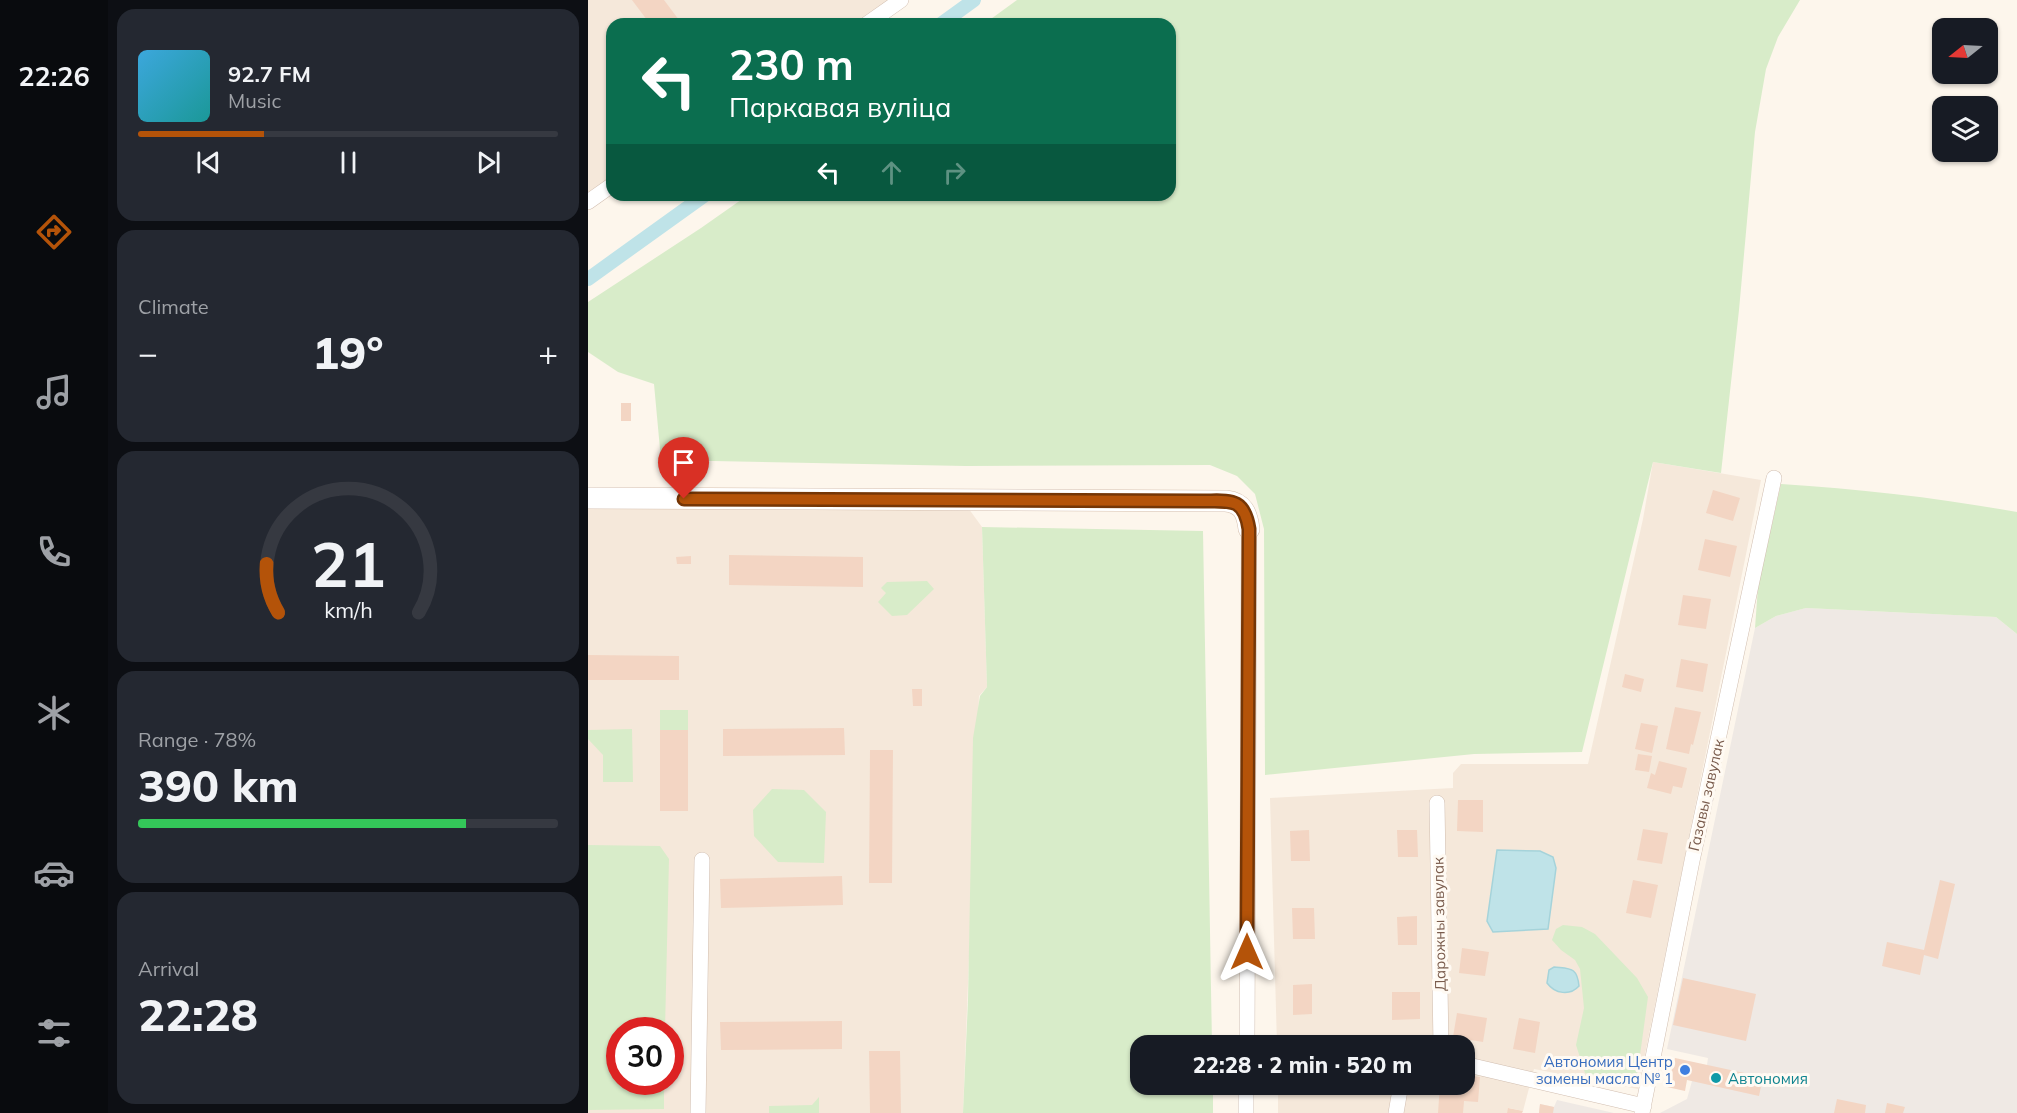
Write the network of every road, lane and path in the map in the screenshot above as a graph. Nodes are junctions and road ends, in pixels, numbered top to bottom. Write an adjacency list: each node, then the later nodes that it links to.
1 (901, 0): 2 (street)
2 (876, 18)
3 (606, 189): 4 (street)
4 (588, 202)
5 (1774, 478): 15 (street, Газавы завулак)
6 (588, 498): 7 (street)
7 (1249, 529): 10 (street)
8 (1437, 803): 11 (street, Дарожны завулак)
9 (702, 860): 16 (street)
10 (1246, 1035)
11 (1441, 1035)
12 (1475, 1067): 15 (street)
13 (1246, 1095): 17 (street)
14 (1399, 1095): 18 (street)
15 (1643, 1109)
16 (698, 1113)
17 (1246, 1113)
18 (1396, 1113)

